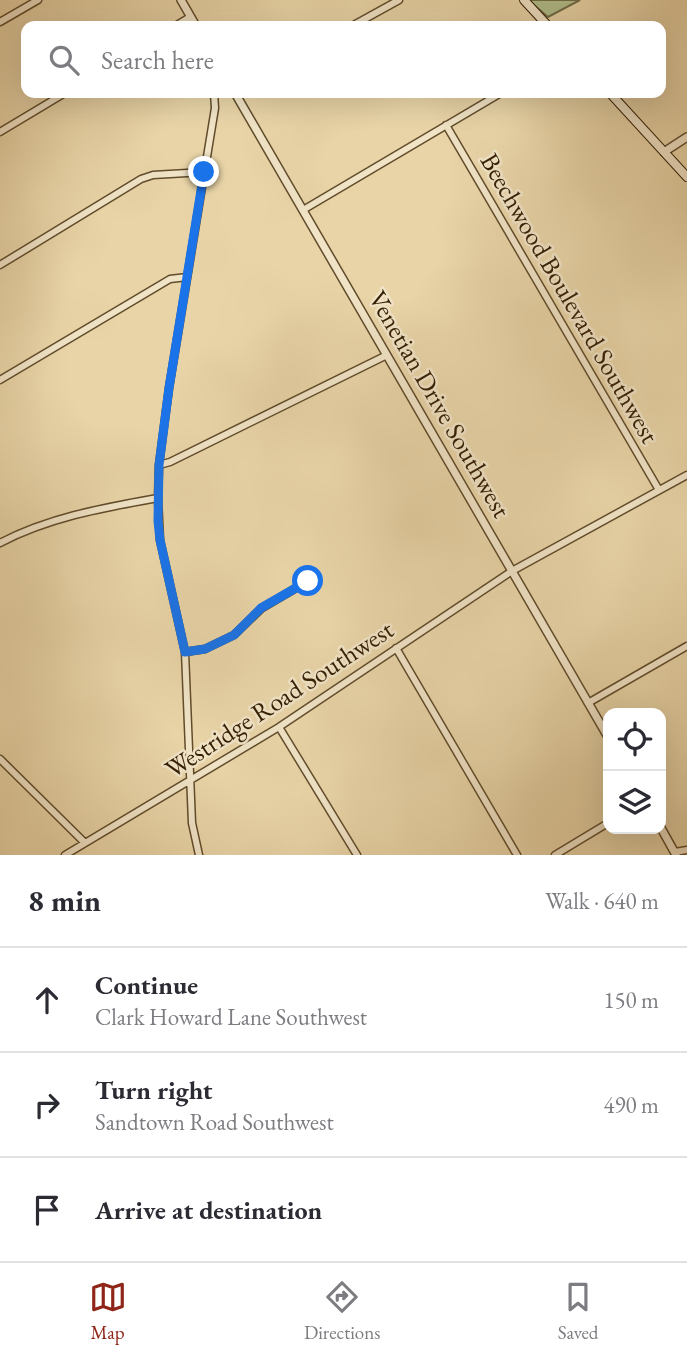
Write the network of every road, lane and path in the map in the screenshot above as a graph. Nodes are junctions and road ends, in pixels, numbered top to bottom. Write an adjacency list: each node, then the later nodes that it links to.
1 (38, 0): 10 (street)
2 (181, 0): 5 (street)
3 (399, 0): 8 (street)
4 (524, 0): 9 (main road)
5 (190, 17): 6 (street); 7 (street)
6 (183, 21)
7 (193, 21)
8 (361, 21)
9 (543, 21)
10 (0, 22)
11 (57, 98): 17 (street)
12 (214, 98): 20 (street)
13 (237, 98): 22 (street, Venetian Drive Southwest)
14 (492, 98): 16 (street)
15 (615, 98): 19 (main road)
16 (446, 125): 22 (street); 29 (street, Beechwood Boulevard Southwest)
17 (0, 132)
18 (687, 137): 19 (street)
19 (664, 152): 21 (main road)
20 (204, 172): 23 (street); 24 (street)
21 (687, 177)
22 (303, 209): 25 (street, Venetian Drive Southwest)
23 (0, 265)
24 (187, 276): 26 (street); 27 (street)
25 (387, 355): 27 (street); 32 (street, Venetian Drive Southwest)
26 (0, 380)
27 (159, 465): 30 (street)
28 (687, 475): 29 (street, Westridge Road Southwest)
29 (659, 490): 32 (street, Westridge Road Southwest)
30 (158, 498): 31 (street); 36 (street)
31 (0, 543)
32 (512, 571): 35 (street, Westridge Road Southwest); 37 (street, Venetian Drive Southwest)
33 (308, 581): 36 (street)
34 (687, 646): 37 (street)
35 (396, 648): 38 (street, Westridge Road Southwest); 50 (street)
36 (185, 652): 41 (street)
37 (588, 703): 39 (street, Venetian Drive Southwest)
38 (279, 727): 41 (street, Westridge Road Southwest); 49 (street)
39 (603, 728)
40 (0, 759): 44 (street)
41 (191, 780): 44 (street, Westridge Road Southwest); 48 (street)
42 (603, 826): 51 (street)
43 (665, 834): 46 (street)
44 (85, 843): 47 (street, Westridge Road Southwest)
45 (687, 850): 46 (street)
46 (676, 853)
47 (65, 855)
48 (199, 855)
49 (357, 855)
50 (517, 855)
51 (555, 855)

